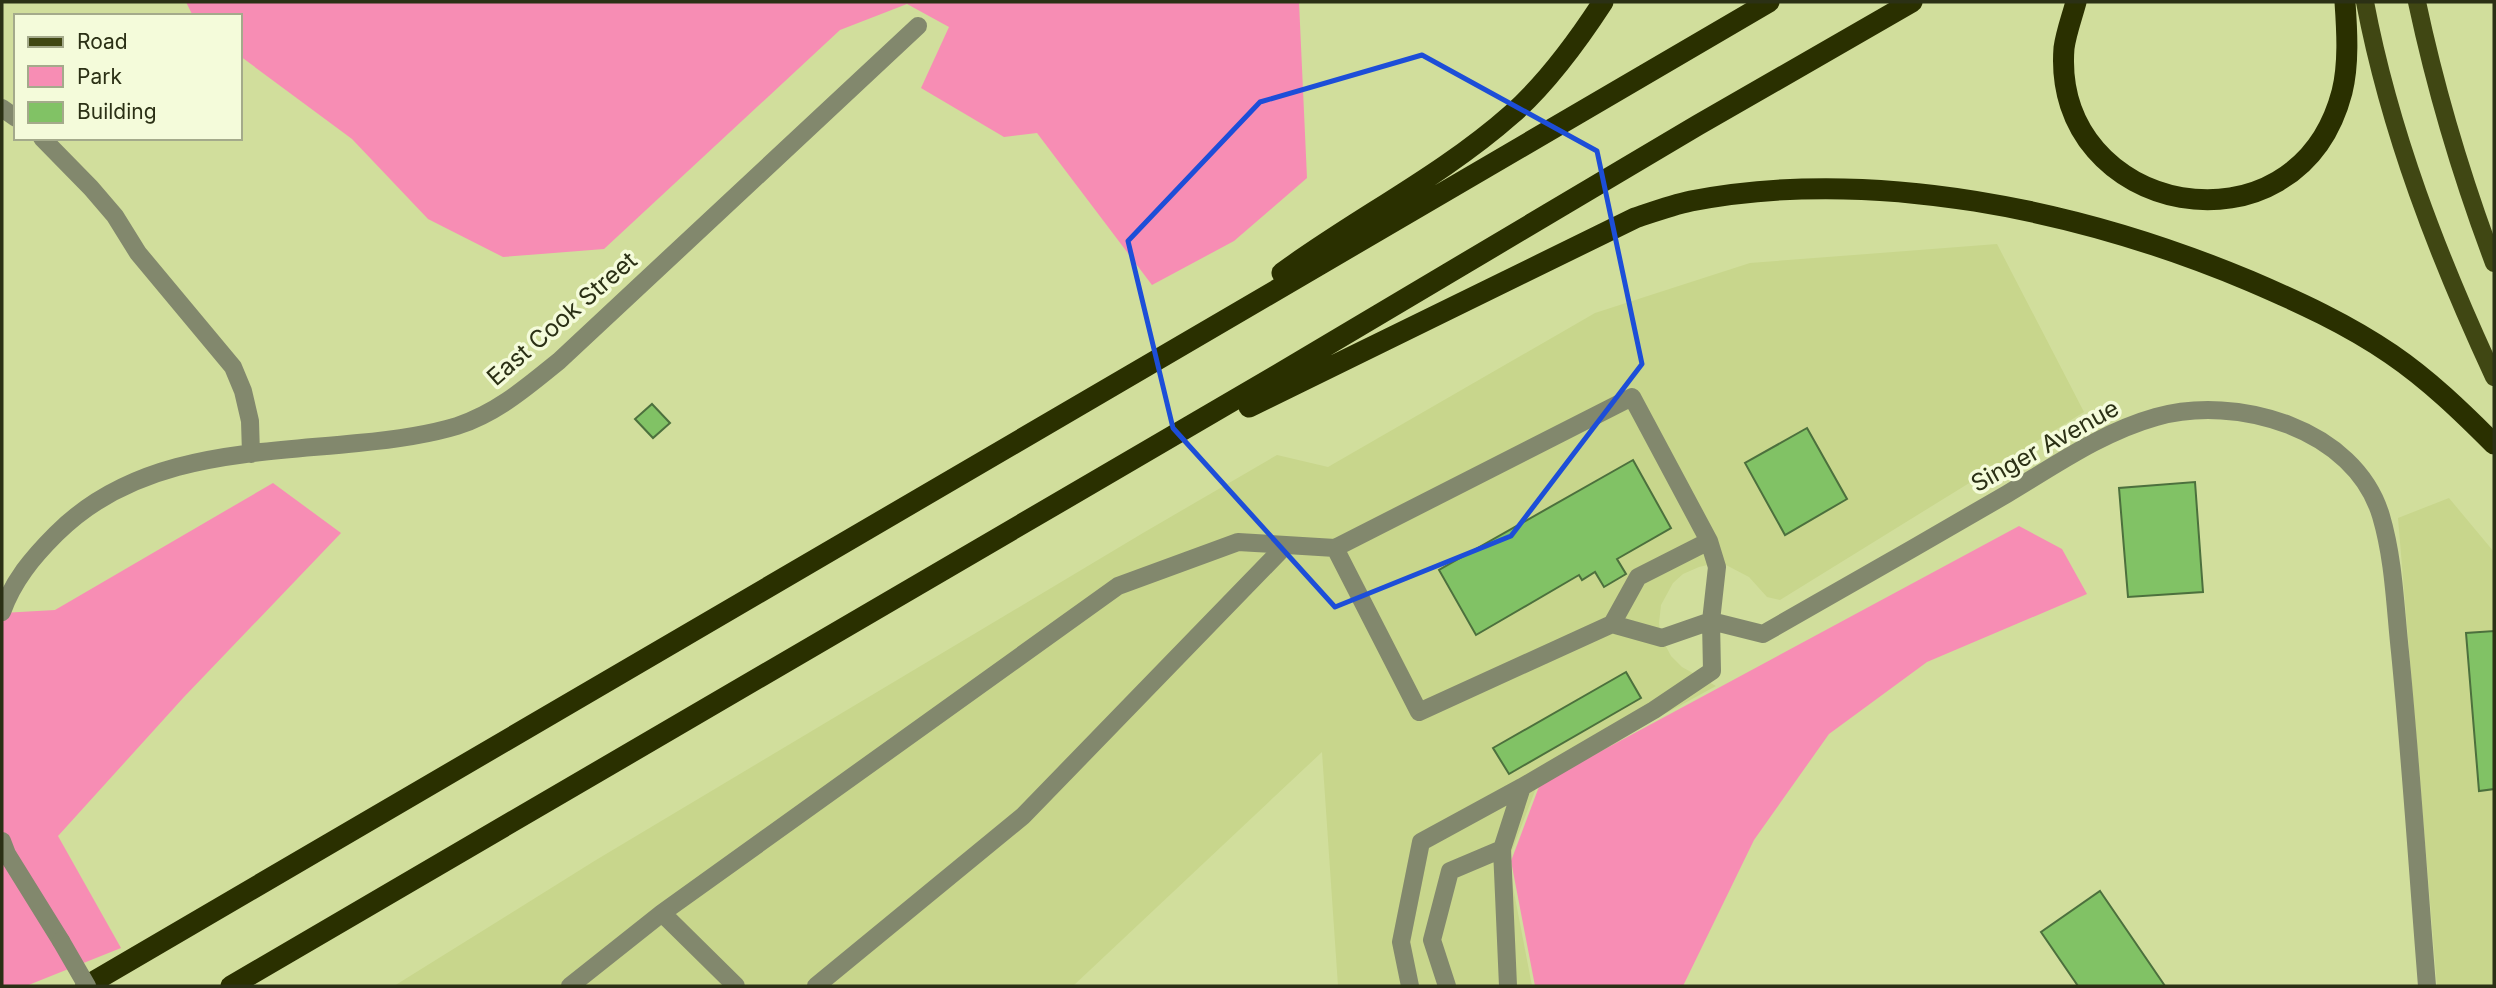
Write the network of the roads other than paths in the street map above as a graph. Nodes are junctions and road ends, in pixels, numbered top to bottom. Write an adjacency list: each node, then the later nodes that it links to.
1 (1603, 2): 11 (highway)
2 (1769, 2): 11 (highway)
3 (1912, 2): 15 (highway)
4 (2076, 2): 5 (highway)
5 (2345, 2)
6 (2365, 2): 12 (main road)
7 (2417, 2): 10 (main road)
8 (918, 26): 14 (street, East Cook Street)
9 (44, 140): 14 (street)
10 (2494, 263)
11 (1186, 343): 27 (highway)
12 (2494, 377)
13 (2494, 444): 15 (highway)
14 (251, 454): 19 (street, East Cook Street)
15 (1071, 495): 28 (highway)
16 (1709, 541): 18 (street); 20 (street); 21 (street)
17 (1286, 545): 18 (street); 26 (street); 31 (street)
18 (1335, 548): 21 (street)
19 (2, 612)
20 (1712, 621): 21 (street); 22 (street); 35 (street, Singer Avenue)
21 (1612, 624)
22 (1522, 786): 24 (street); 32 (street)
23 (2, 841): 25 (street)
24 (1502, 849): 33 (street); 34 (street)
25 (8, 871): 27 (street, bridge)
26 (662, 912): 29 (street); 30 (street)
27 (86, 986)
28 (231, 986)
29 (570, 986)
30 (736, 986)
31 (816, 986)
32 (1410, 986)
33 (1447, 986)
34 (1508, 986)
35 (2427, 986)

